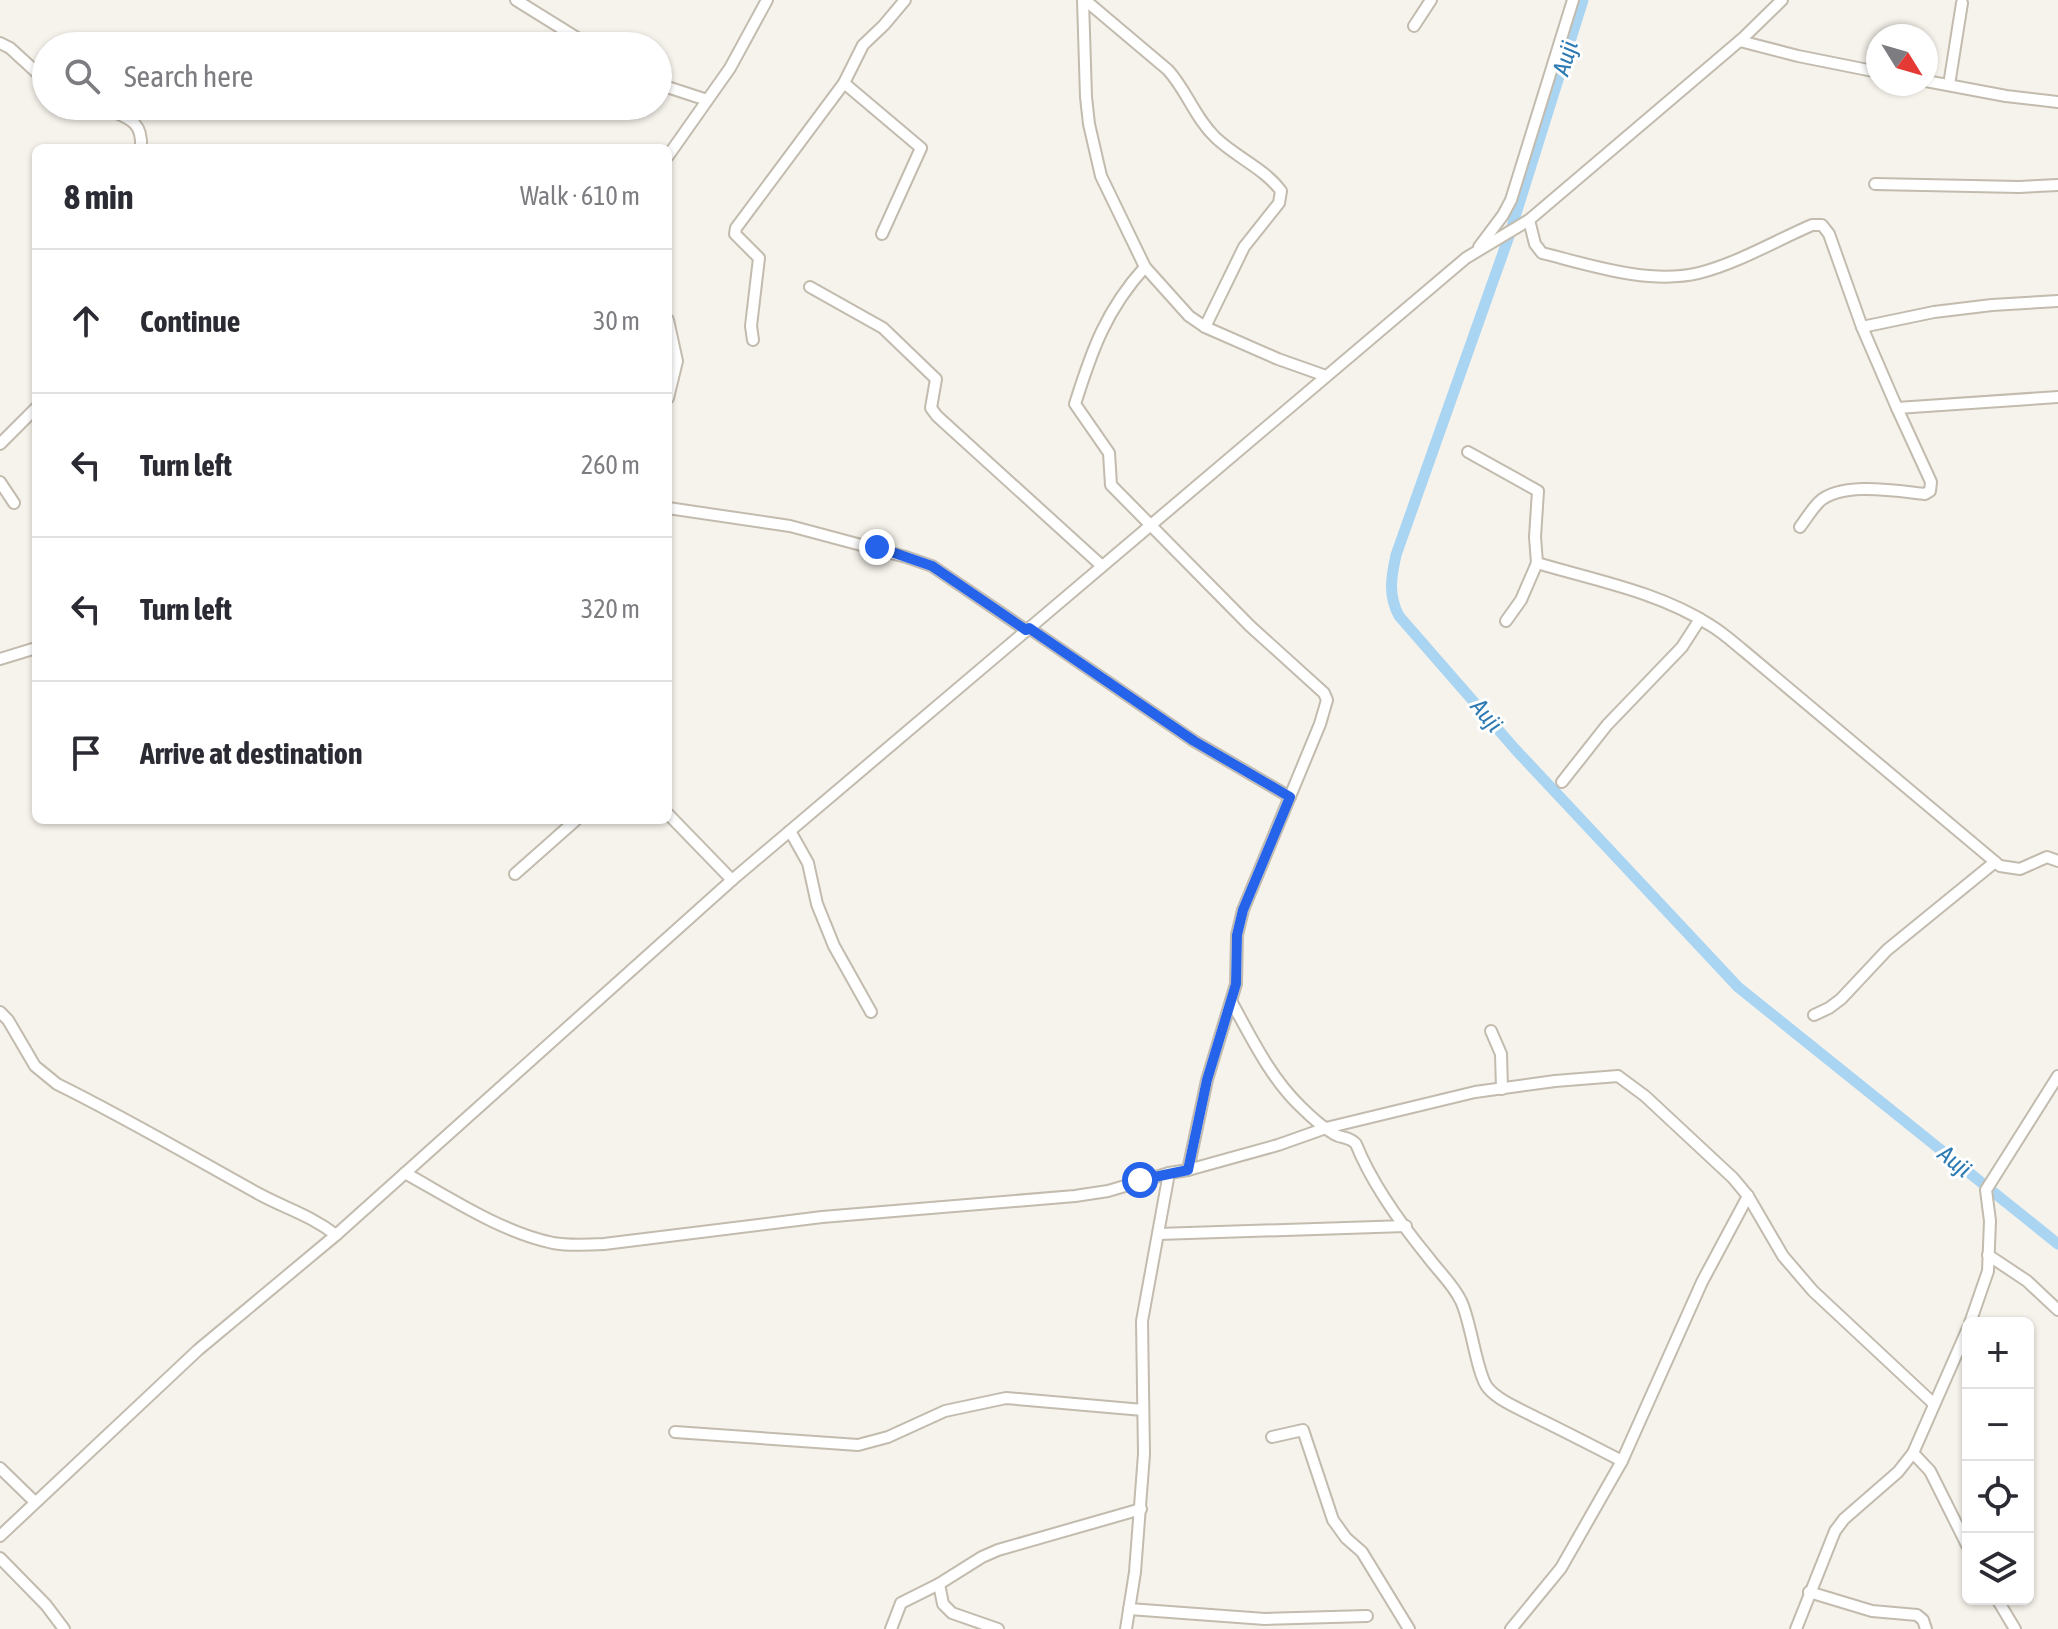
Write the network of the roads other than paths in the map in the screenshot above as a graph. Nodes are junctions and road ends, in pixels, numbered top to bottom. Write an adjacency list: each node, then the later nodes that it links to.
1 (516, 0): 10 (street)
2 (767, 0): 19 (street)
3 (905, 0): 15 (street)
4 (1084, 0): 29 (street); 32 (street)
5 (1431, 0): 9 (street)
6 (1573, 0): 28 (street)
7 (1782, 0): 11 (street)
8 (1962, 3): 17 (street)
9 (1414, 26)
10 (567, 32)
11 (1740, 41): 14 (street); 26 (street)
12 (0, 43): 13 (street)
13 (32, 68)
14 (1866, 70)
15 (844, 83): 27 (street); 35 (street)
16 (1938, 83): 17 (street)
17 (1949, 85): 20 (street)
18 (672, 89): 19 (street)
19 (707, 100): 23 (street)
20 (2058, 102)
21 (128, 120): 22 (street)
22 (141, 144)
23 (672, 150)
24 (1875, 184): 25 (street)
25 (2058, 185)
26 (1526, 222): 28 (street); 33 (street)
27 (882, 234)
28 (1476, 252): 36 (street)
29 (1145, 267): 32 (street); 46 (street)
30 (810, 287): 49 (street)
31 (2058, 301): 33 (street)
32 (1205, 327): 36 (street)
33 (1862, 327): 39 (street)
34 (672, 338): 37 (street)
35 (753, 340)
36 (1326, 376): 46 (street)
37 (672, 382)
38 (2058, 397): 39 (street)
39 (1897, 408): 47 (street)
40 (32, 412): 41 (street)
41 (0, 444)
42 (1468, 452): 48 (street)
43 (0, 482): 44 (street)
44 (14, 503)
45 (672, 509): 52 (street)
46 (1151, 525): 49 (street); 56 (street)
47 (1800, 527)
48 (1537, 563): 50 (street); 51 (street)
49 (1102, 566): 52 (street)
50 (1700, 619): 55 (street); 61 (street)
51 (1506, 621)
52 (1028, 629): 56 (street); 59 (street)
53 (32, 649): 54 (street)
54 (0, 659)
55 (1562, 782)
56 (1290, 797): 64 (street)
57 (672, 818): 63 (street)
58 (571, 824): 62 (street)
59 (790, 831): 63 (street); 66 (street)
60 (2058, 861): 61 (street)
61 (1995, 862): 67 (street)
62 (515, 874)
63 (732, 880): 73 (street)
64 (1231, 1001): 71 (street); 72 (street)
65 (0, 1012): 78 (street)
66 (871, 1012)
67 (1814, 1015)
68 (1491, 1031): 70 (street)
69 (2058, 1076): 79 (street)
70 (1502, 1089): 71 (street); 75 (street)
71 (1326, 1128): 72 (street); 76 (street)
72 (1188, 1170): 74 (street)
73 (405, 1173): 74 (street); 78 (street)
74 (1169, 1173): 77 (street)
75 (1748, 1196): 83 (street); 88 (street)
76 (1406, 1226): 77 (street); 88 (street)
77 (1158, 1234): 84 (street)
78 (336, 1235): 90 (street)
79 (1988, 1255): 80 (street); 81 (street)
80 (2058, 1310)
81 (1973, 1317)
82 (1962, 1342): 83 (street)
83 (1934, 1404): 87 (street)
84 (1143, 1410): 85 (street); 91 (street)
85 (675, 1432)
86 (1272, 1437): 104 (street)
87 (1913, 1453): 92 (street); 96 (street)
88 (1622, 1461): 105 (street)
89 (0, 1468): 90 (street)
90 (35, 1502): 93 (street)
91 (1141, 1509): 95 (street); 98 (street)
92 (1962, 1535)
93 (0, 1536)
94 (0, 1558): 100 (street)
95 (939, 1584): 101 (street); 102 (street)
96 (1809, 1592): 106 (street); 107 (street)
97 (2001, 1605): 108 (street)
98 (1129, 1609): 99 (street); 103 (street)
99 (1367, 1616)
100 (64, 1629)
101 (891, 1629)
102 (998, 1629)
103 (1126, 1629)
104 (1409, 1629)
105 (1511, 1629)
106 (1796, 1629)
107 (1926, 1629)
108 (2015, 1629)

